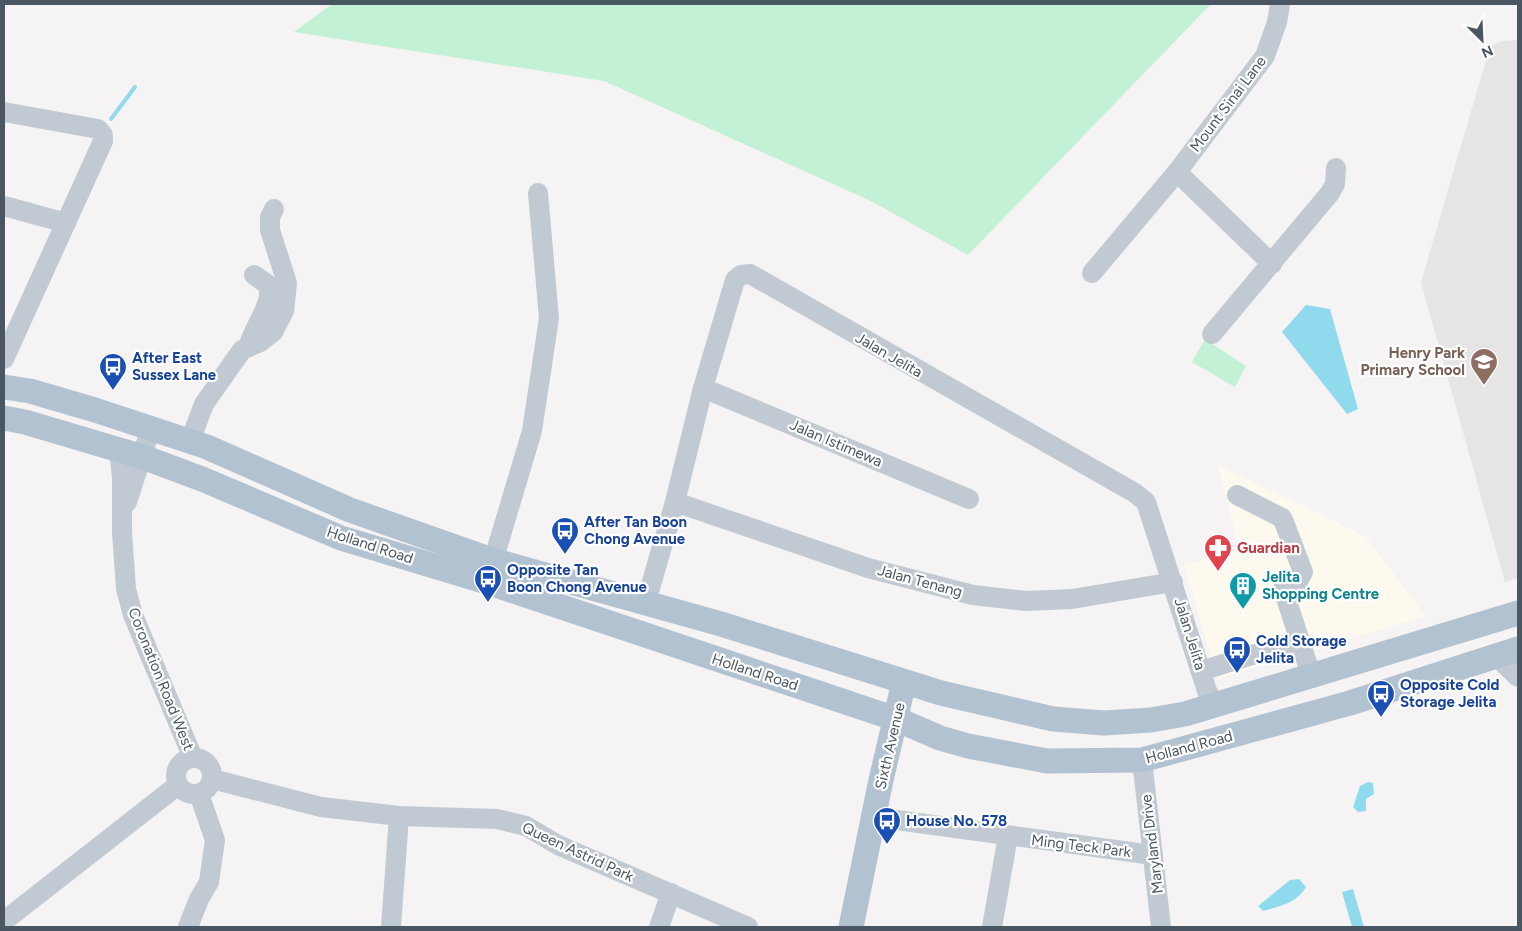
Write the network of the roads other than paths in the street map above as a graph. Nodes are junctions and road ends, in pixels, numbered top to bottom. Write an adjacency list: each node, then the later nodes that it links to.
1 (1280, 4): 4 (street, Mount Sinai Lane)
2 (4, 112): 8 (street)
3 (1336, 168): 9 (street)
4 (1177, 172): 9 (street); 10 (street, Mount Sinai Lane)
5 (538, 192): 26 (street)
6 (4, 206): 8 (street)
7 (274, 209): 13 (street)
8 (66, 223): 14 (street)
9 (1272, 264): 12 (street)
10 (1092, 273)
11 (254, 275): 13 (street)
12 (1212, 334)
13 (249, 345): 19 (street)
14 (4, 359)
15 (4, 387): 18 (main road, Holland Road)
16 (703, 388): 23 (street, Jalan Istimewa); 24 (street, Jalan Jelita); 27 (street, Jalan Jelita)
17 (4, 418): 20 (main road, Holland Road)
18 (151, 428): 19 (main road, Holland Road); 21 (street, Coronation Road West)
19 (190, 441): 26 (main road, Holland Road)
20 (118, 449): 21 (main road, Holland Road); 25 (street, Coronation Road West)
21 (143, 457): 25 (street, Coronation Road West); 26 (main road, Holland Road)
22 (1237, 495): 30 (street)
23 (969, 499)
24 (675, 502): 27 (street, Jalan Tenang); 28 (street, Jalan Jelita)
25 (124, 510): 41 (street, Coronation Road West)
26 (490, 571): 28 (main road, Holland Road); 38 (main road, Holland Road)
27 (1174, 582): 33 (street, Jalan Jelita)
28 (646, 602): 36 (main road, Holland Road)
29 (1518, 613): 35 (main road, Holland Road)
30 (1300, 640): 33 (street); 35 (street)
31 (1518, 649): 32 (main road, Holland Road)
32 (1494, 655): 34 (street); 39 (main road, Holland Road)
33 (1201, 671): 37 (street, Jalan Jelita)
34 (1518, 677)
35 (1312, 678): 37 (main road, Holland Road)
36 (904, 682): 37 (main road, Holland Road); 38 (main road, Sixth Avenue)
37 (1216, 706): 39 (main road)
38 (896, 719): 40 (main road, Holland Road); 44 (main road, Sixth Avenue)
39 (1279, 722): 42 (main road, Holland Road)
40 (940, 738): 42 (main road, Holland Road); 44 (main road)
41 (193, 758): 43 (street); 45 (street)
42 (1142, 760): 50 (street, Maryland Drive)
43 (212, 778): 46 (street); 47 (street, Queen Astrid Park)
44 (881, 780): 48 (main road, Sixth Avenue)
45 (178, 786): 46 (street); 52 (street)
46 (199, 794): 53 (street)
47 (399, 816): 51 (street, Queen Astrid Park); 54 (street)
48 (875, 817): 49 (street, Ming Teck Park); 57 (main road, Sixth Avenue)
49 (1008, 836): 50 (street, Ming Teck Park); 58 (street)
50 (1153, 855): 59 (street, Maryland Drive)
51 (671, 894): 55 (street); 56 (street, Queen Astrid Park)
52 (4, 920)
53 (188, 927)
54 (391, 927)
55 (659, 927)
56 (748, 927)
57 (851, 927)
58 (992, 927)
59 (1161, 927)

